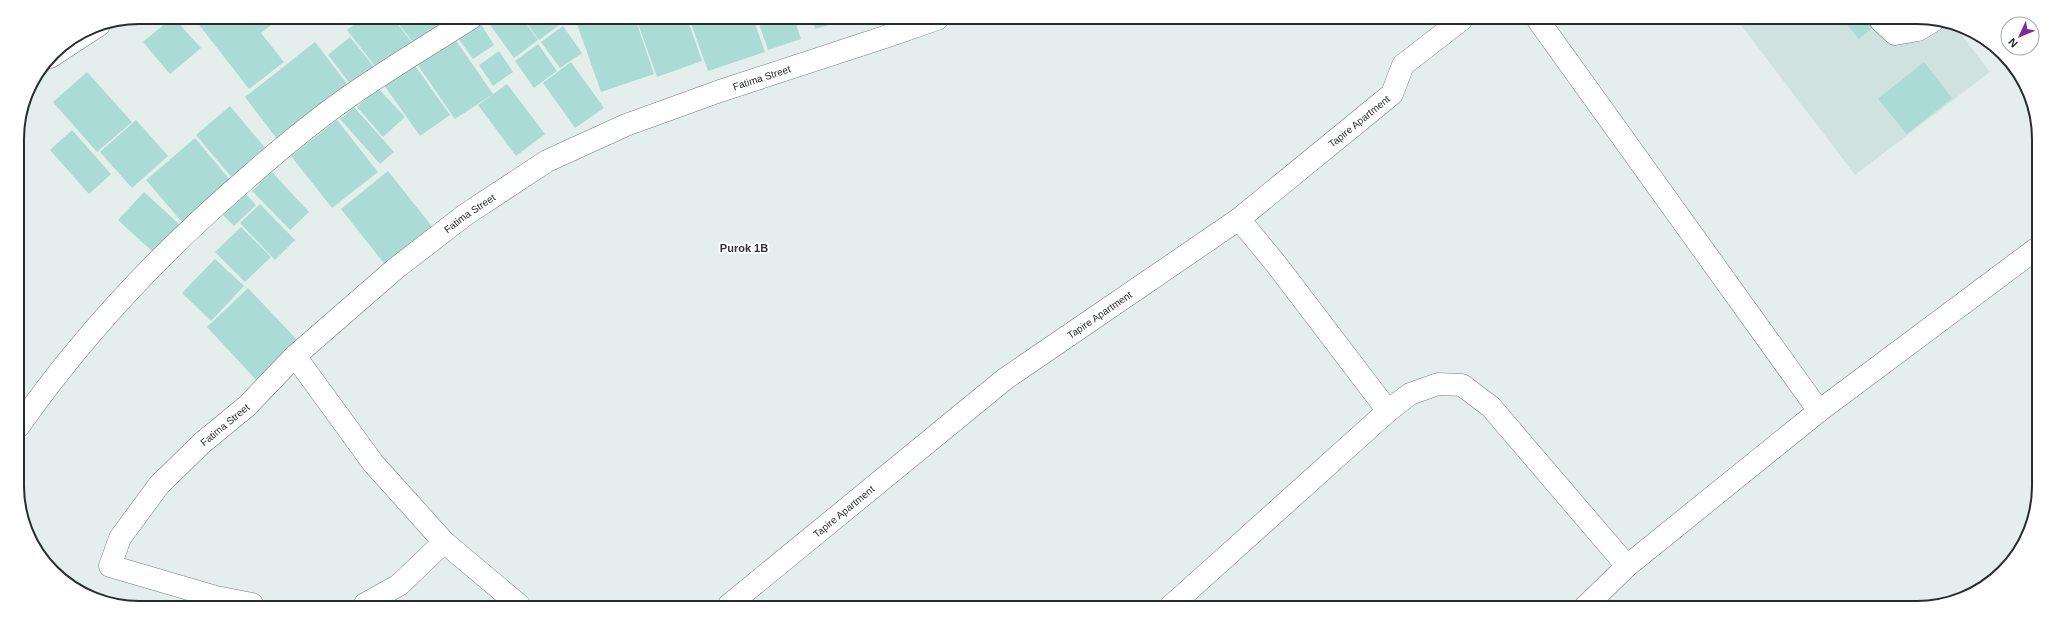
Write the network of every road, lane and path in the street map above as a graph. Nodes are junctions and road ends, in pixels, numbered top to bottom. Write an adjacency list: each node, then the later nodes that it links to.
1 (462, 24): 12 (street)
2 (923, 24): 9 (street, Fatima Street)
3 (1456, 24): 7 (street, Tapire Apartment)
4 (1541, 24): 11 (street)
5 (1883, 24): 6 (street)
6 (1927, 25)
7 (1239, 219): 10 (street); 18 (street, Tapire Apartment)
8 (2032, 252): 11 (street)
9 (295, 356): 13 (street); 15 (street, Fatima Street)
10 (1388, 411): 14 (street); 19 (street)
11 (1819, 412): 14 (street)
12 (24, 419)
13 (444, 542): 16 (street); 17 (street)
14 (1627, 566): 20 (street)
15 (237, 601)
16 (370, 601)
17 (514, 601)
18 (734, 601)
19 (1177, 601)
20 (1591, 601)

